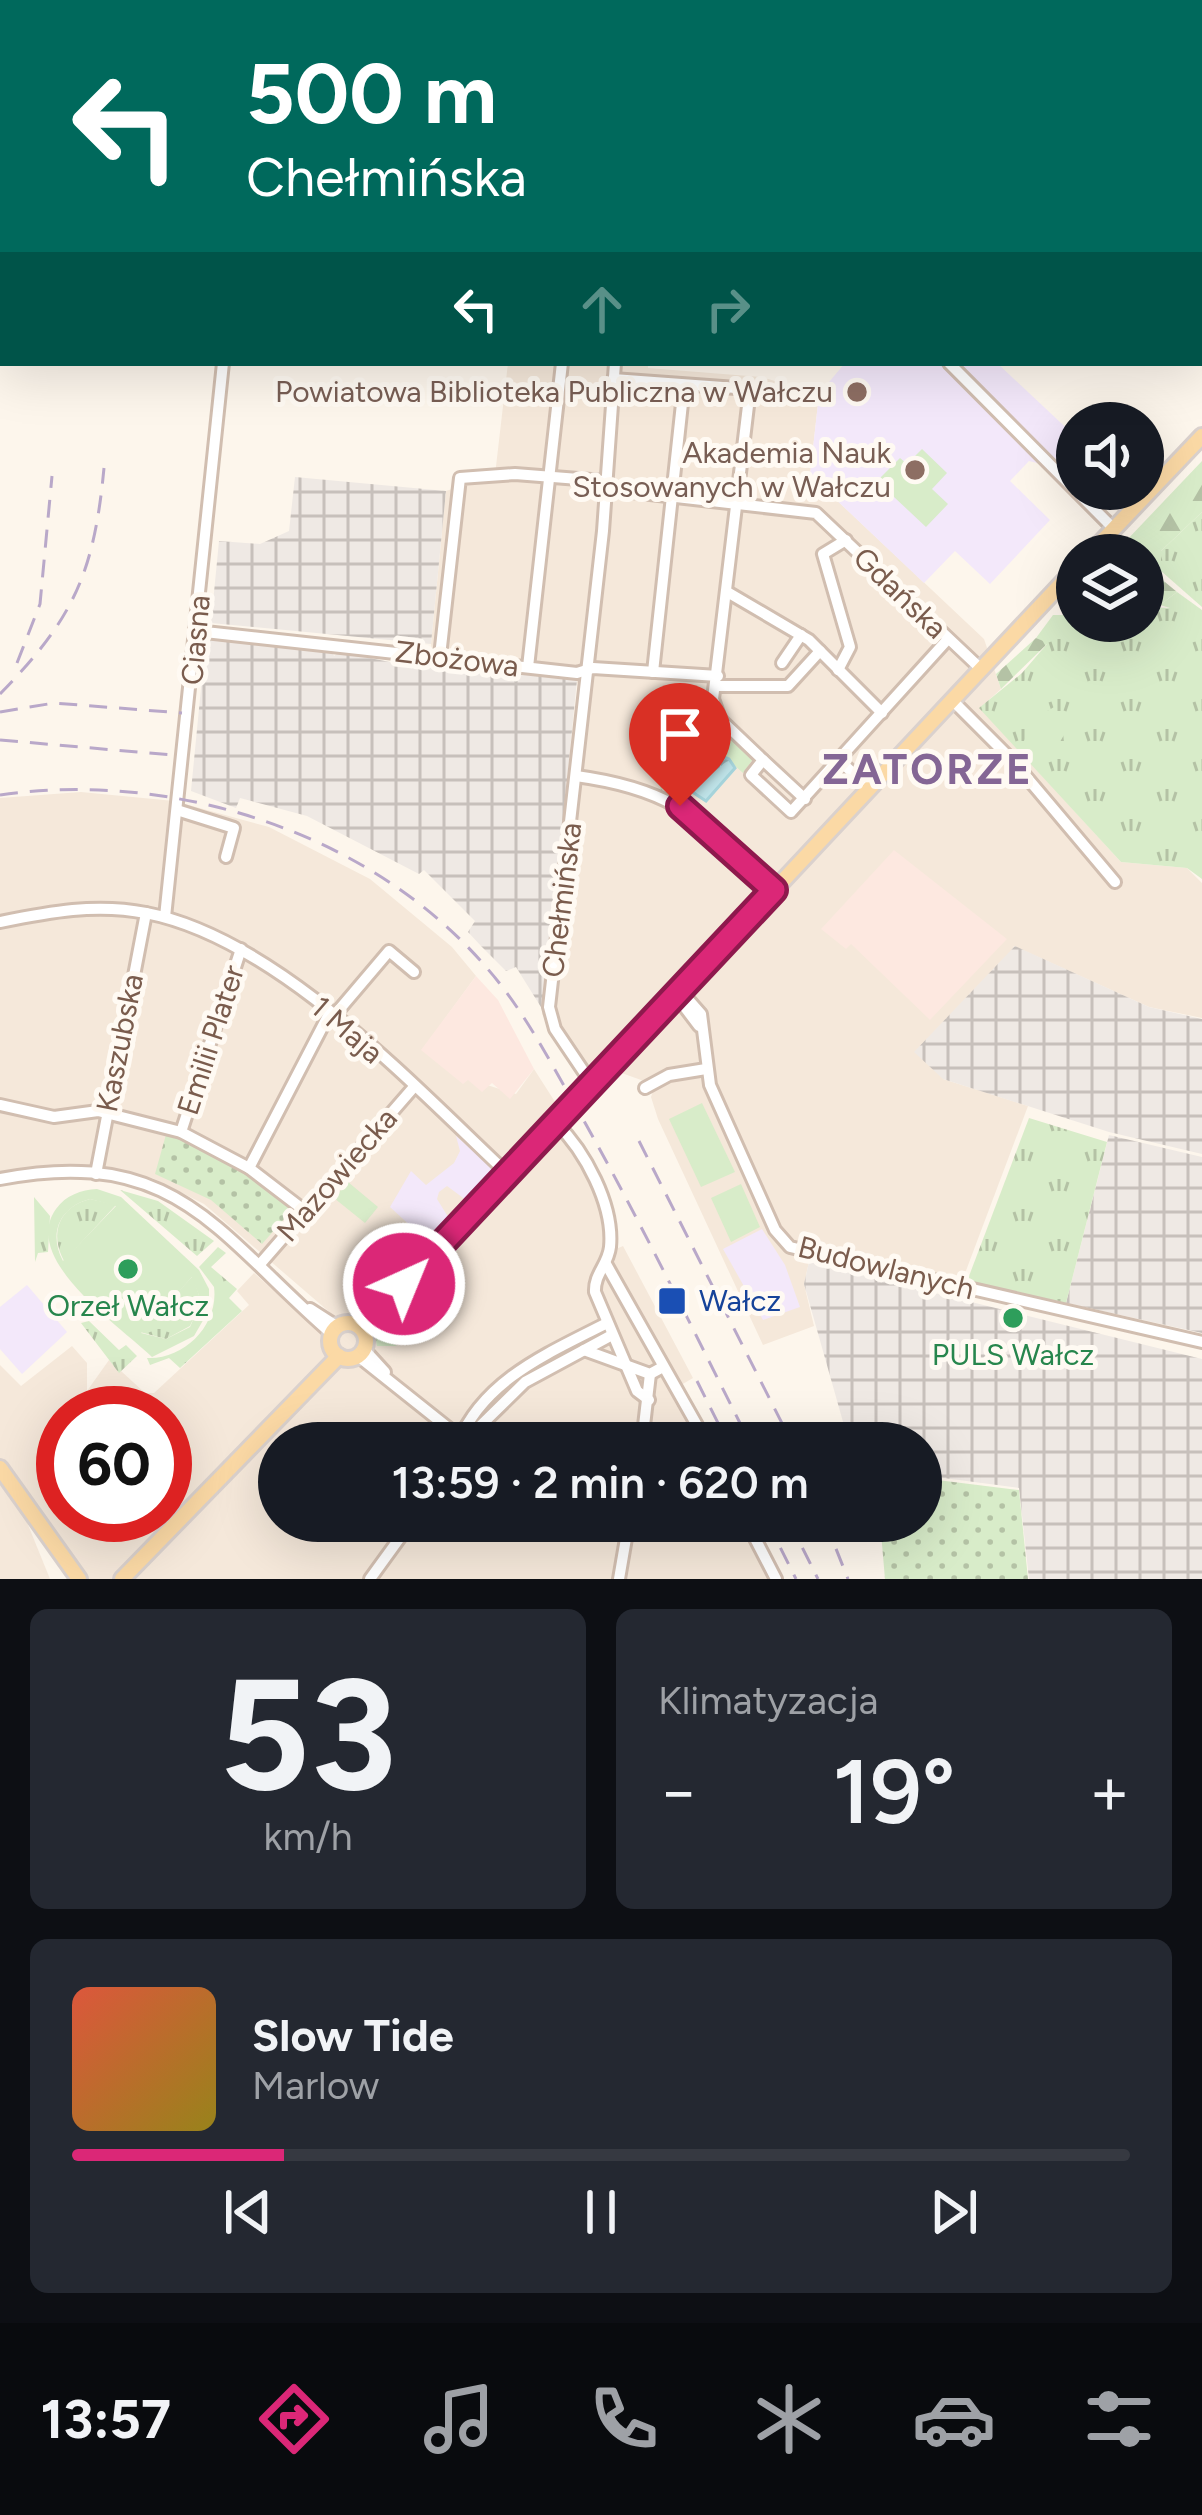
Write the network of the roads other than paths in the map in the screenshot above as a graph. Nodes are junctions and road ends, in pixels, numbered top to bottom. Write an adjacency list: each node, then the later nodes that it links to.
1 (223, 366): 17 (street, Ciasna)
2 (562, 366): 8 (street)
3 (614, 366): 5 (street, Chełmińska)
4 (953, 366): 12 (street)
5 (613, 379): 6 (street); 9 (street, Chełmińska)
6 (684, 385): 10 (street); 11 (street)
7 (1202, 436): 12 (main road)
8 (550, 475): 9 (street, Gdańska); 21 (street, Gdańska); 23 (street)
9 (605, 485): 10 (street, Gdańska); 26 (street, Chełmińska)
10 (672, 497): 11 (street, Gdańska); 27 (street)
11 (738, 505): 14 (street, Gdańska); 16 (street)
12 (1114, 529): 13 (main road)
13 (1109, 534)
14 (846, 540): 19 (street, Gdańska); 25 (street)
15 (1056, 589): 24 (main road)
16 (729, 593): 18 (street); 28 (street)
17 (196, 631): 21 (street, Zbożowa); 36 (street, Ciasna)
18 (801, 635): 20 (street); 22 (street)
19 (948, 638): 24 (street, Gdańska); 30 (street)
20 (820, 651): 25 (street); 28 (street, Zbożowa)
21 (440, 656): 23 (street, Zbożowa)
22 (782, 663)
23 (529, 668): 26 (street, Zbożowa)
24 (981, 669): 29 (main road)
25 (838, 670): 30 (street)
26 (587, 671): 27 (street, Zbożowa); 33 (street, Chełmińska)
27 (653, 672): 28 (street, Zbożowa)
28 (717, 681): 31 (street)
29 (952, 700): 34 (main road); 38 (street)
30 (882, 713): 32 (street)
31 (763, 760): 35 (street); 35 (street)
32 (840, 761): 34 (street); 35 (street)
33 (576, 776): 39 (street); 48 (street, Chełmińska)
34 (868, 788): 39 (main road)
35 (805, 799)
36 (180, 811): 37 (street); 41 (street, Ciasna)
37 (226, 857)
38 (1115, 882)
39 (774, 890): 45 (main road)
40 (146, 913): 41 (street, 1 Maja); 42 (street); 52 (street, Kaszubska)
41 (165, 917): 43 (street, 1 Maja)
42 (0, 922)
43 (242, 949): 46 (street, 1 Maja); 54 (street, Emilii Plater)
44 (414, 972): 46 (street)
45 (679, 995): 47 (street, Budowlanych); 48 (main road); 48 (main road)
46 (331, 1016): 49 (street, 1 Maja); 55 (street)
47 (706, 1069): 50 (street); 65 (street, Budowlanych)
48 (596, 1079): 53 (main road)
49 (413, 1088): 57 (street, 1 Maja); 59 (street, Mazowiecka)
50 (645, 1088)
51 (0, 1105): 52 (street)
52 (107, 1112): 54 (street); 56 (street, Kaszubska)
53 (556, 1123): 57 (main road); 61 (street)
54 (181, 1132): 55 (street)
55 (249, 1168): 59 (street)
56 (95, 1174): 58 (street); 60 (street)
57 (508, 1174): 62 (main road)
58 (0, 1179)
59 (305, 1211): 60 (street, Mazowiecka)
60 (261, 1263): 64 (street)
61 (606, 1264): 63 (street); 69 (street)
62 (361, 1329): 64 (main road); 67 (main road)
63 (609, 1329): 66 (street); 68 (street); 70 (street)
64 (336, 1342): 67 (main road); 81 (main road)
65 (1202, 1342)
66 (584, 1350): 68 (street); 70 (street)
67 (361, 1353): 72 (street)
68 (628, 1368): 69 (street); 71 (street)
69 (656, 1371): 71 (street); 75 (street)
70 (522, 1376): 73 (street)
71 (649, 1400): 74 (street)
72 (438, 1422)
73 (470, 1422)
74 (645, 1422)
75 (696, 1422)
76 (0, 1468): 82 (main road)
77 (0, 1477): 82 (main road)
78 (397, 1542): 83 (street)
79 (625, 1542): 84 (street)
80 (757, 1542): 85 (street)
81 (127, 1576)
82 (74, 1579)
83 (370, 1579)
84 (619, 1579)
85 (776, 1579)

